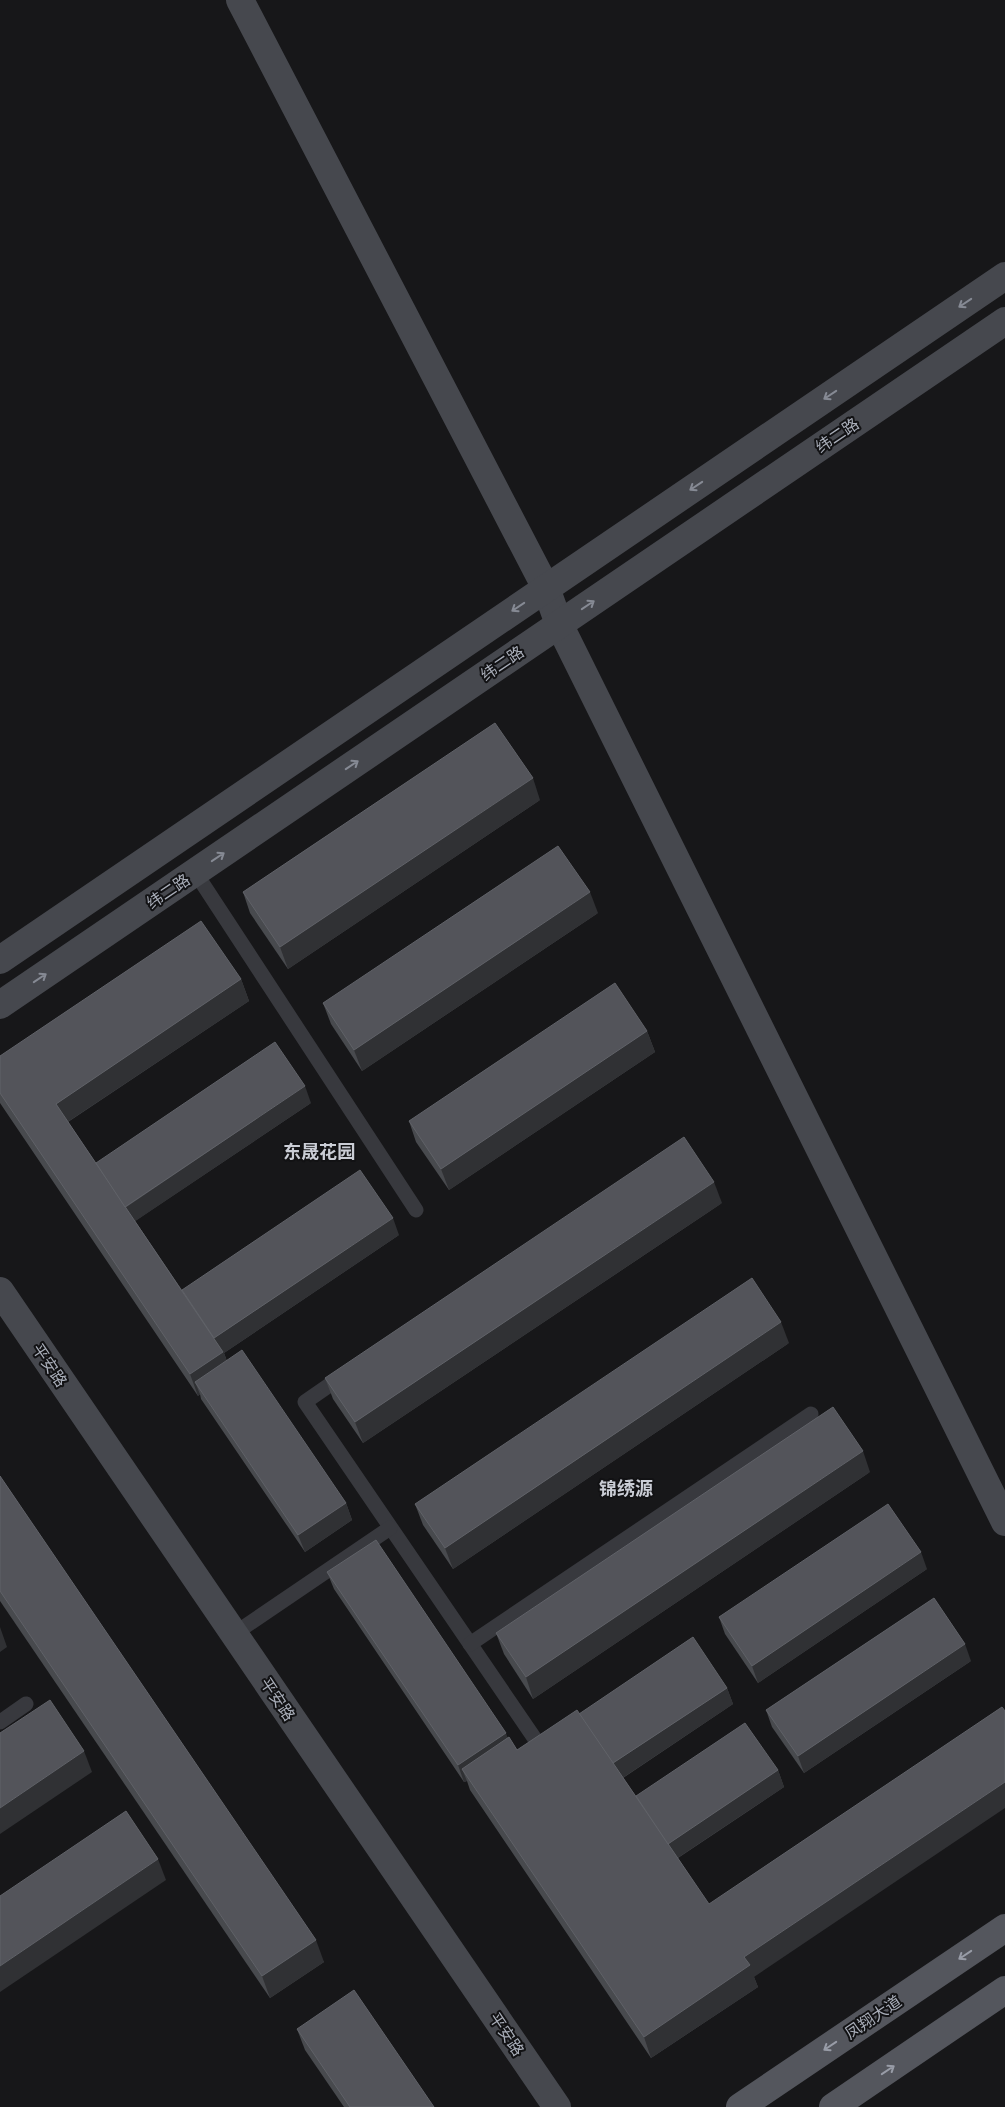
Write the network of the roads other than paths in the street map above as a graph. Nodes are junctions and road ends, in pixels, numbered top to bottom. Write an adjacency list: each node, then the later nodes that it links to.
1 (240, 0): 4 (street)
2 (1005, 276): 4 (street, one-way to 4)
3 (1005, 321): 5 (street, 纬二路, one-way to 3)
4 (546, 588): 5 (street); 7 (street, one-way to 7)
5 (560, 624): 6 (street, 纬二路, one-way to 5); 13 (street)
6 (195, 872): 8 (street, 纬二路, one-way to 6); 9 (lane)
7 (0, 960)
8 (0, 1005)
9 (416, 1210)
10 (0, 1292): 15 (street, 平安路)
11 (354, 1369): 14 (lane)
12 (811, 1414): 16 (lane)
13 (1005, 1522)
14 (390, 1528): 15 (lane); 16 (lane)
15 (234, 1634): 22 (street, 平安路)
16 (470, 1644): 19 (lane)
17 (26, 1704): 18 (lane)
18 (0, 1722)
19 (535, 1739)
20 (1005, 1928): 23 (main road, 凤翔大道, one-way to 23)
21 (1005, 1990): 24 (main road, one-way to 21)
22 (557, 2107)
23 (740, 2107)
24 (833, 2107)

